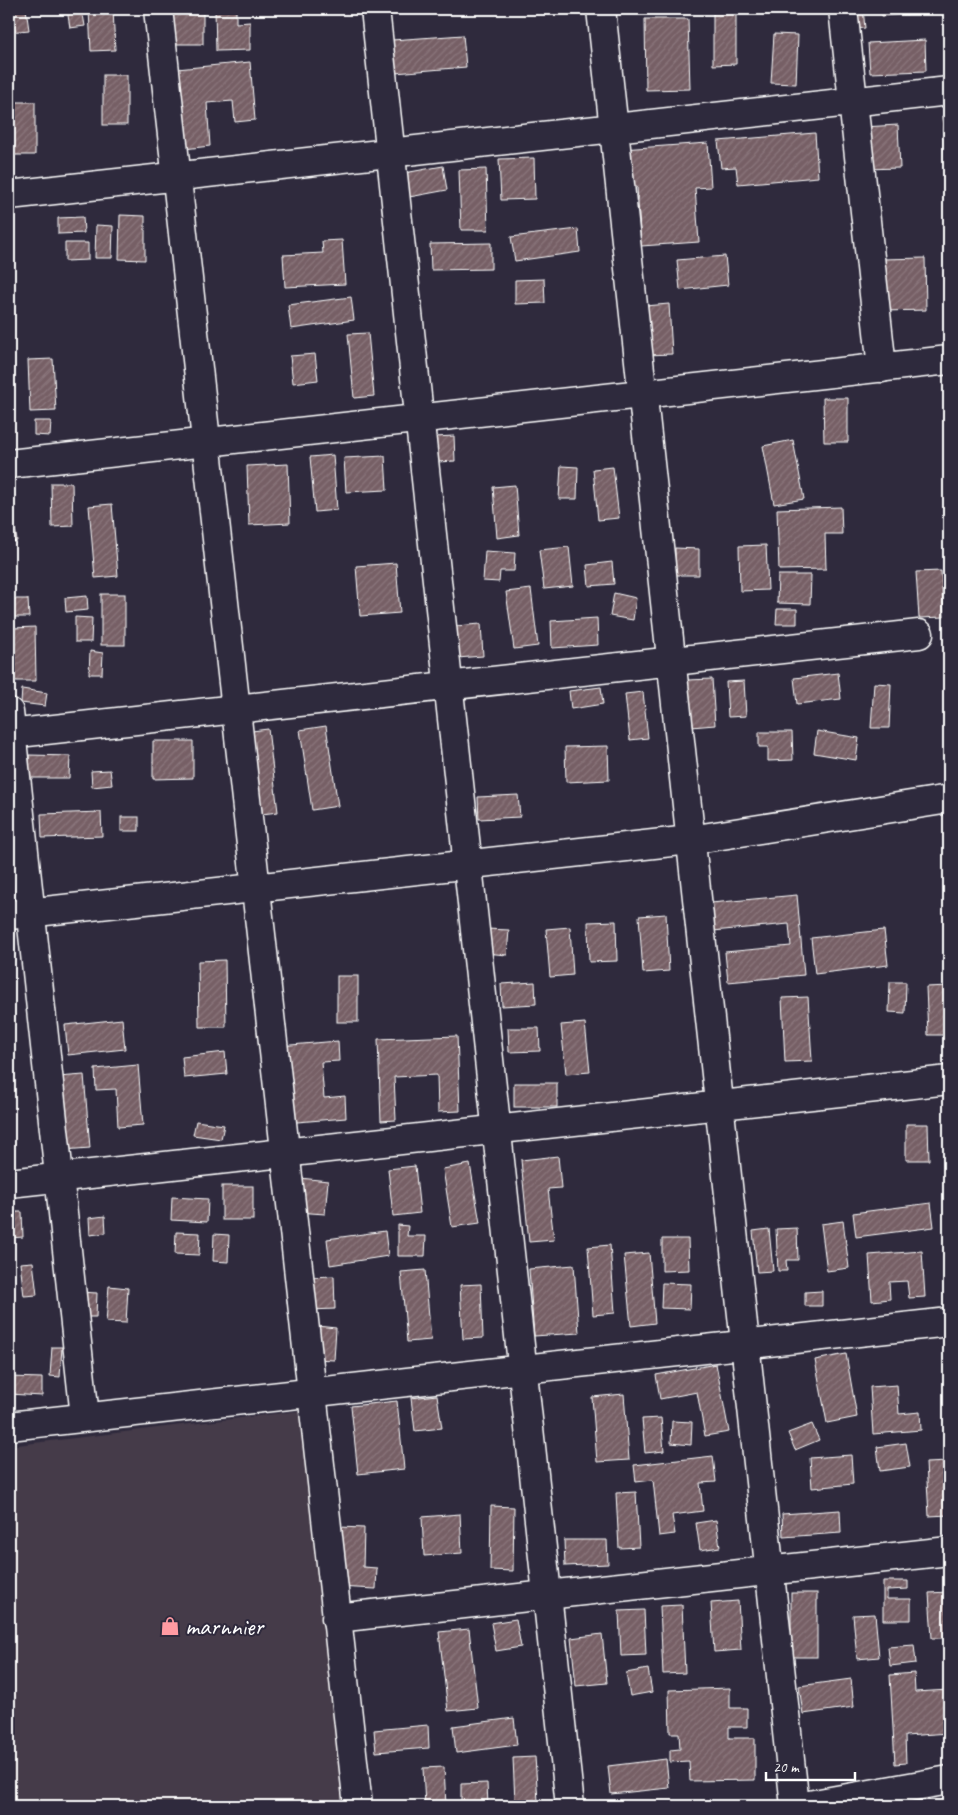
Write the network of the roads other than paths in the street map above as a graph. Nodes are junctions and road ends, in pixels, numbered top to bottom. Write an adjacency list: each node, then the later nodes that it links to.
1 (158, 9): 9 (street)
2 (376, 9): 8 (street)
3 (601, 9): 7 (street)
4 (843, 9): 6 (street)
5 (949, 91): 6 (street)
6 (853, 102): 7 (street); 12 (street)
7 (613, 128): 8 (street); 13 (street)
8 (391, 152): 9 (street); 14 (street)
9 (176, 176): 10 (street); 15 (street)
10 (9, 195)
11 (949, 360): 12 (street)
12 (882, 368): 13 (street)
13 (642, 394): 14 (street); 18 (street)
14 (420, 419): 15 (street); 19 (street)
15 (206, 442): 16 (street); 20 (street)
16 (9, 464)
17 (919, 634): 18 (street)
18 (671, 661): 19 (street); 23 (street)
19 (448, 686): 20 (street); 24 (street)
20 (236, 709): 21 (street); 25 (street)
21 (10, 726): 26 (street)
22 (949, 799): 23 (street)
23 (690, 840): 24 (street); 28 (street)
24 (468, 864): 25 (street); 29 (street)
25 (255, 887): 26 (street); 30 (street)
26 (20, 913): 31 (street)
27 (949, 1080): 28 (street)
28 (719, 1105): 29 (street); 34 (street)
29 (496, 1130): 30 (street); 35 (street)
30 (285, 1153): 31 (street); 36 (street)
31 (59, 1178): 32 (street); 37 (street)
32 (9, 1183)
33 (949, 1322): 34 (street)
34 (745, 1345): 35 (street); 40 (street)
35 (522, 1369): 36 (street); 41 (street)
36 (311, 1392): 37 (street); 42 (street)
37 (85, 1417): 38 (street)
38 (9, 1426)
39 (949, 1550): 40 (street)
40 (769, 1570): 41 (street); 46 (street)
41 (546, 1595): 42 (street); 45 (street)
42 (336, 1618): 44 (street)
43 (949, 1780): 47 (street)
44 (358, 1806)
45 (570, 1806)
46 (795, 1806)
47 (803, 1806)

